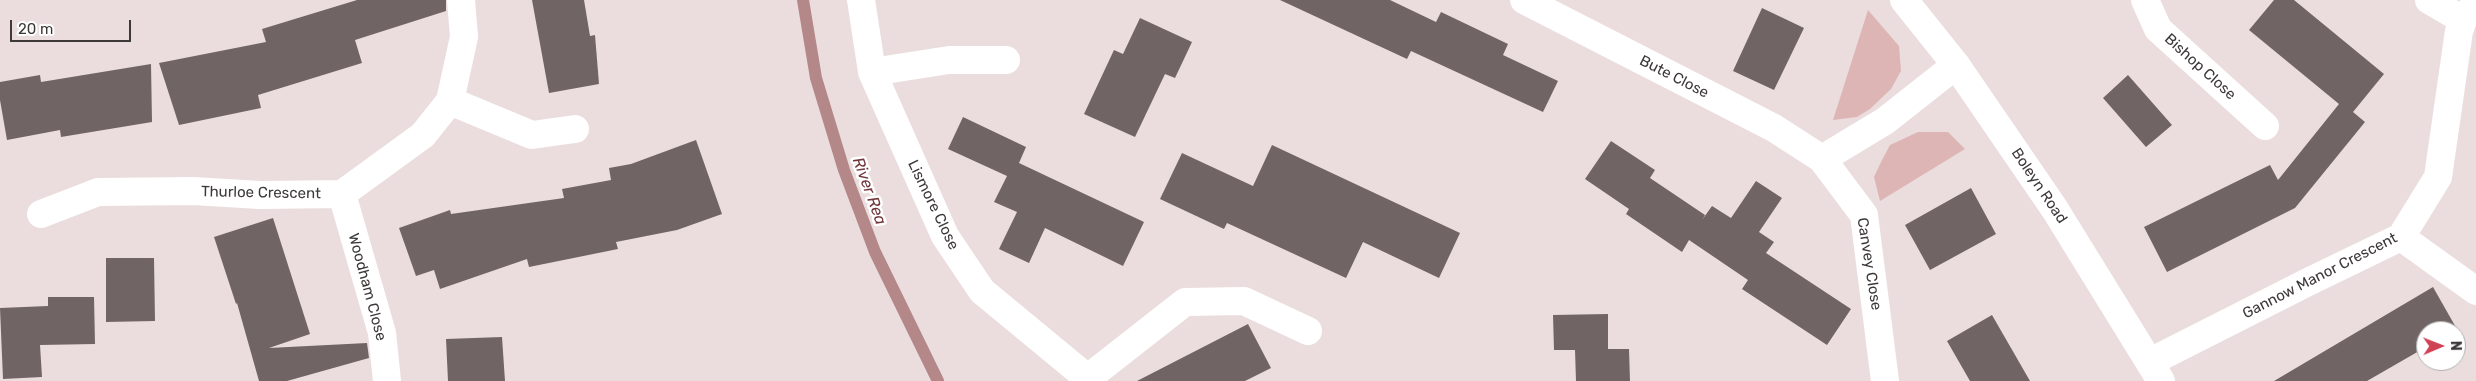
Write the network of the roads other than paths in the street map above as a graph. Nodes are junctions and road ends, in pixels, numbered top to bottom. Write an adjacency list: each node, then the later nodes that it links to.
1 (461, 0): 11 (street, Thurloe Crescent)
2 (861, 0): 10 (street, Lismore Close)
3 (1524, 0): 14 (street, Bute Close)
4 (1904, 0): 9 (street, Boleyn Road)
5 (2145, 0): 12 (street, Bishop Close)
6 (2429, 0): 7 (street)
7 (2469, 11): 17 (street, Gannow Manor Crescent)
8 (1006, 60): 10 (street)
9 (1956, 66): 14 (street); 20 (street, Boleyn Road)
10 (872, 72): 21 (street, Lismore Close)
11 (450, 101): 13 (street); 15 (street, Thurloe Crescent)
12 (2265, 126)
13 (575, 129)
14 (1822, 159): 23 (street, Canvey Close)
15 (342, 194): 16 (street, Thurloe Crescent); 22 (street, Woodham Close)
16 (41, 214)
17 (2401, 237): 18 (street); 20 (street, Gannow Manor Crescent)
18 (2476, 291)
19 (1308, 330): 21 (street, Lismore Close)
20 (2156, 372)
21 (1089, 380)
22 (387, 381)
23 (1885, 381)

